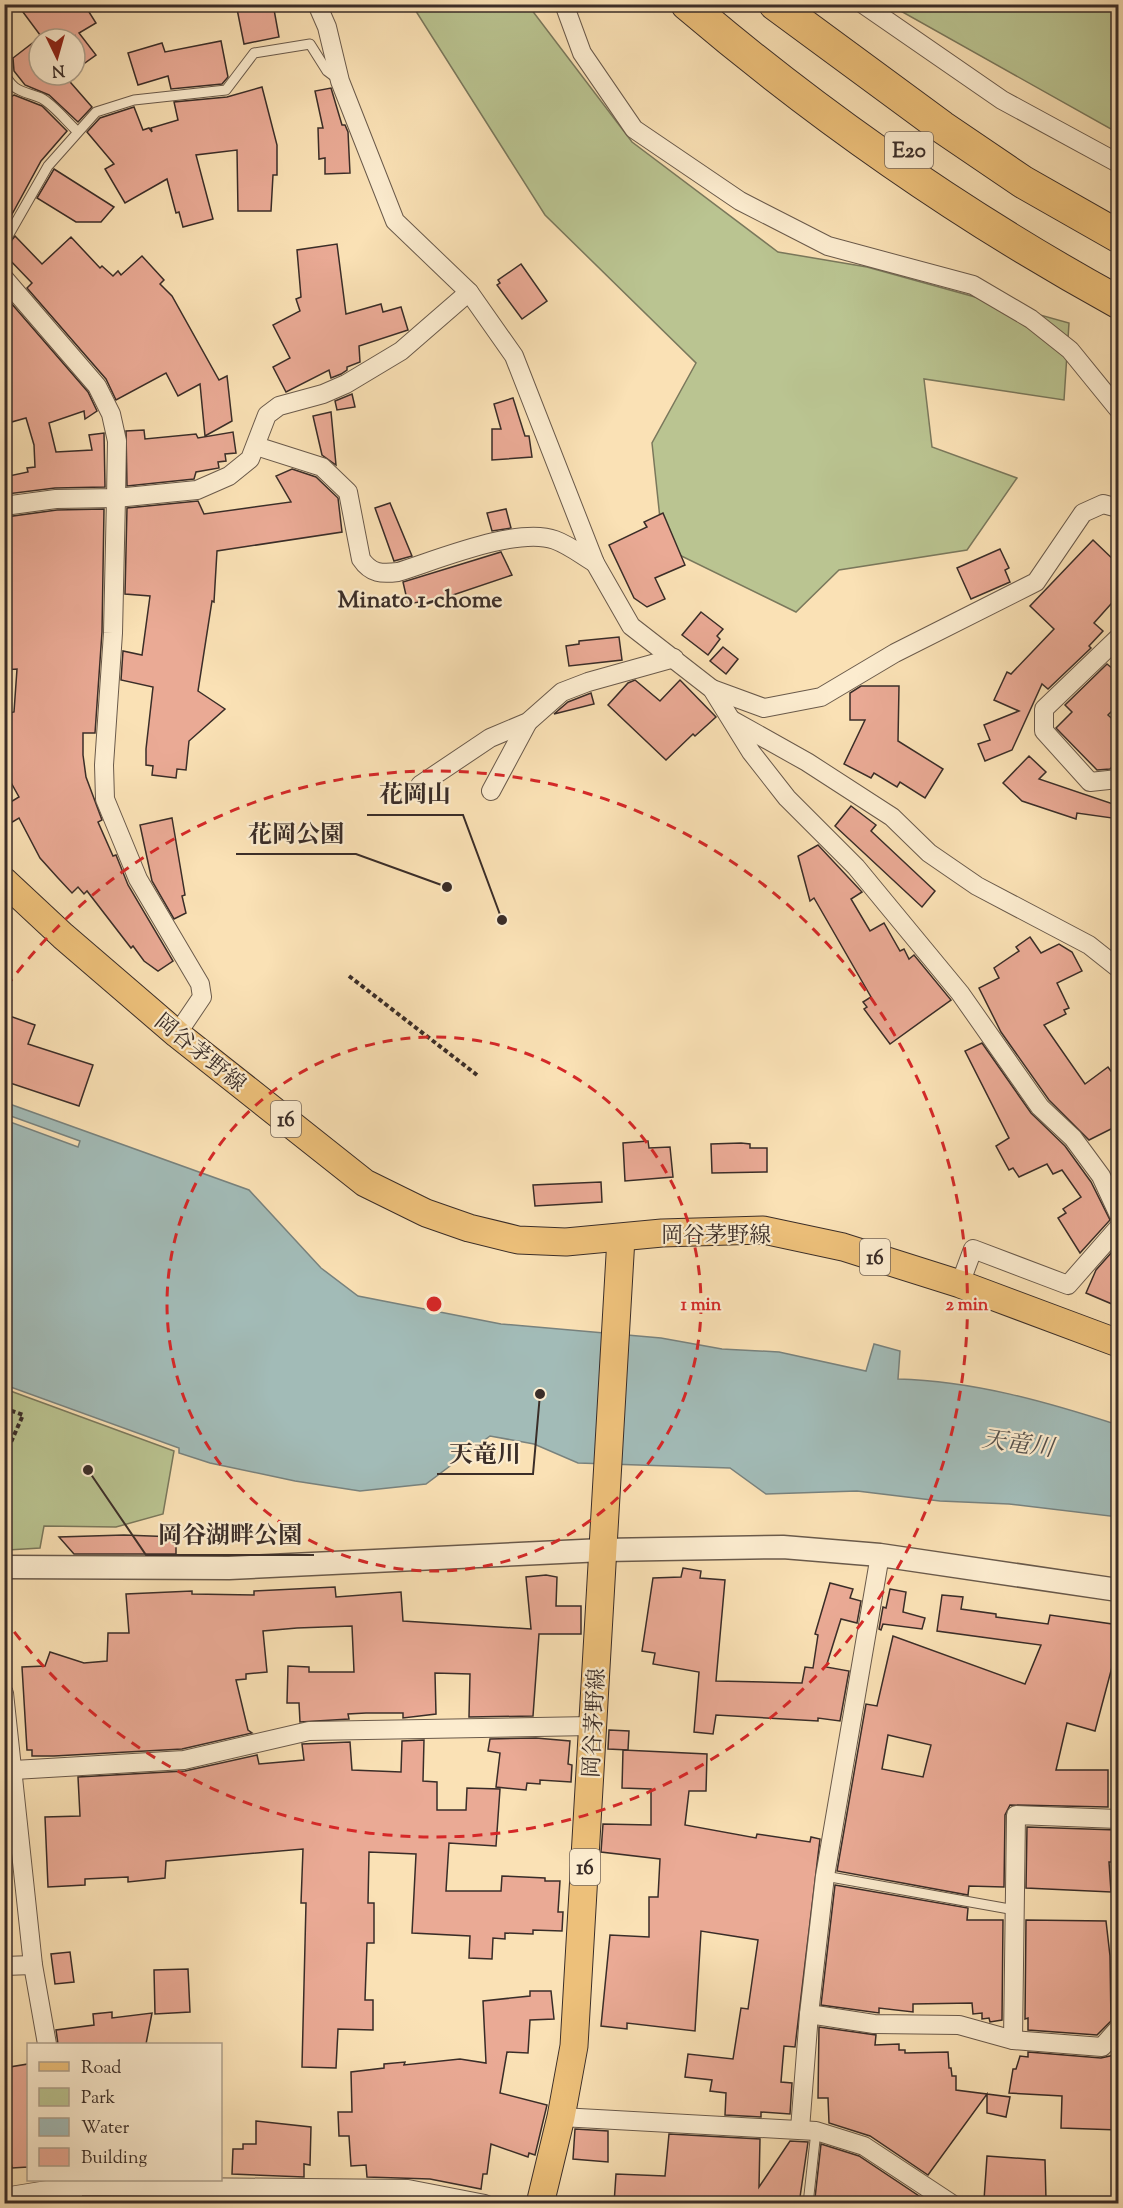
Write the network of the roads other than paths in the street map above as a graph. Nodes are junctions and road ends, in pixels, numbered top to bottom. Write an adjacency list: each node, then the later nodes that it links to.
1 (317, 4): 9 (street)
2 (564, 4): 19 (street)
3 (687, 4): 18 (highway)
4 (711, 4): 16 (highway, E20)
5 (774, 4): 13 (highway, E20)
6 (801, 4): 12 (highway)
7 (863, 4): 11 (street)
8 (4, 71): 10 (lane)
9 (340, 81): 10 (lane); 17 (street)
10 (77, 132): 14 (lane)
11 (1119, 163)
12 (1119, 218)
13 (1119, 236)
14 (4, 243)
15 (4, 278): 21 (street)
16 (1119, 279)
17 (470, 292): 20 (street); 24 (street)
18 (1119, 302)
19 (1119, 409)
20 (256, 447): 21 (street); 24 (street)
21 (116, 498): 22 (street); 35 (street)
22 (4, 506)
23 (1119, 508): 27 (street)
24 (595, 563): 26 (street)
25 (1119, 638): 30 (street)
26 (674, 658): 27 (street); 29 (street)
27 (712, 689): 28 (street)
28 (728, 718): 34 (street); 36 (street)
29 (528, 722): 31 (street); 32 (street)
30 (1119, 779)
31 (420, 785)
32 (491, 791)
33 (4, 881): 35 (main road, 岡谷茅野線 / 16)
34 (1119, 968)
35 (177, 1034): 38 (main road, 岡谷茅野線 / 16)
36 (1119, 1213)
37 (1119, 1228): 39 (street)
38 (621, 1239): 39 (main road, 岡谷茅野線 / 16); 41 (main road, 岡谷茅野線 / 16)
39 (960, 1284): 40 (main road, 岡谷茅野線 / 16)
40 (1119, 1343)
41 (604, 1538): 42 (street); 43 (street); 47 (main road, 岡谷茅野線 / 16)
42 (880, 1555): 44 (street); 50 (street)
43 (4, 1567)
44 (1119, 1590)
45 (4, 1693): 46 (street)
46 (6, 1721): 48 (street)
47 (592, 1726): 48 (street); 58 (main road, 岡谷茅野線 / 16)
48 (14, 1770): 52 (street)
49 (1119, 1819): 51 (street)
50 (825, 1876): 51 (lane); 54 (street)
51 (1015, 1910): 56 (street)
52 (33, 1965): 53 (street); 57 (street)
53 (4, 1966)
54 (808, 2014): 56 (street); 59 (street)
55 (1119, 2030): 56 (street)
56 (1013, 2040)
57 (47, 2043)
58 (561, 2117): 59 (street); 63 (main road, 岡谷茅野線 / 16)
59 (808, 2130): 64 (lane); 65 (street)
60 (72, 2190): 61 (street); 62 (street)
61 (4, 2197)
62 (485, 2204)
63 (540, 2204)
64 (808, 2204)
65 (952, 2204)

